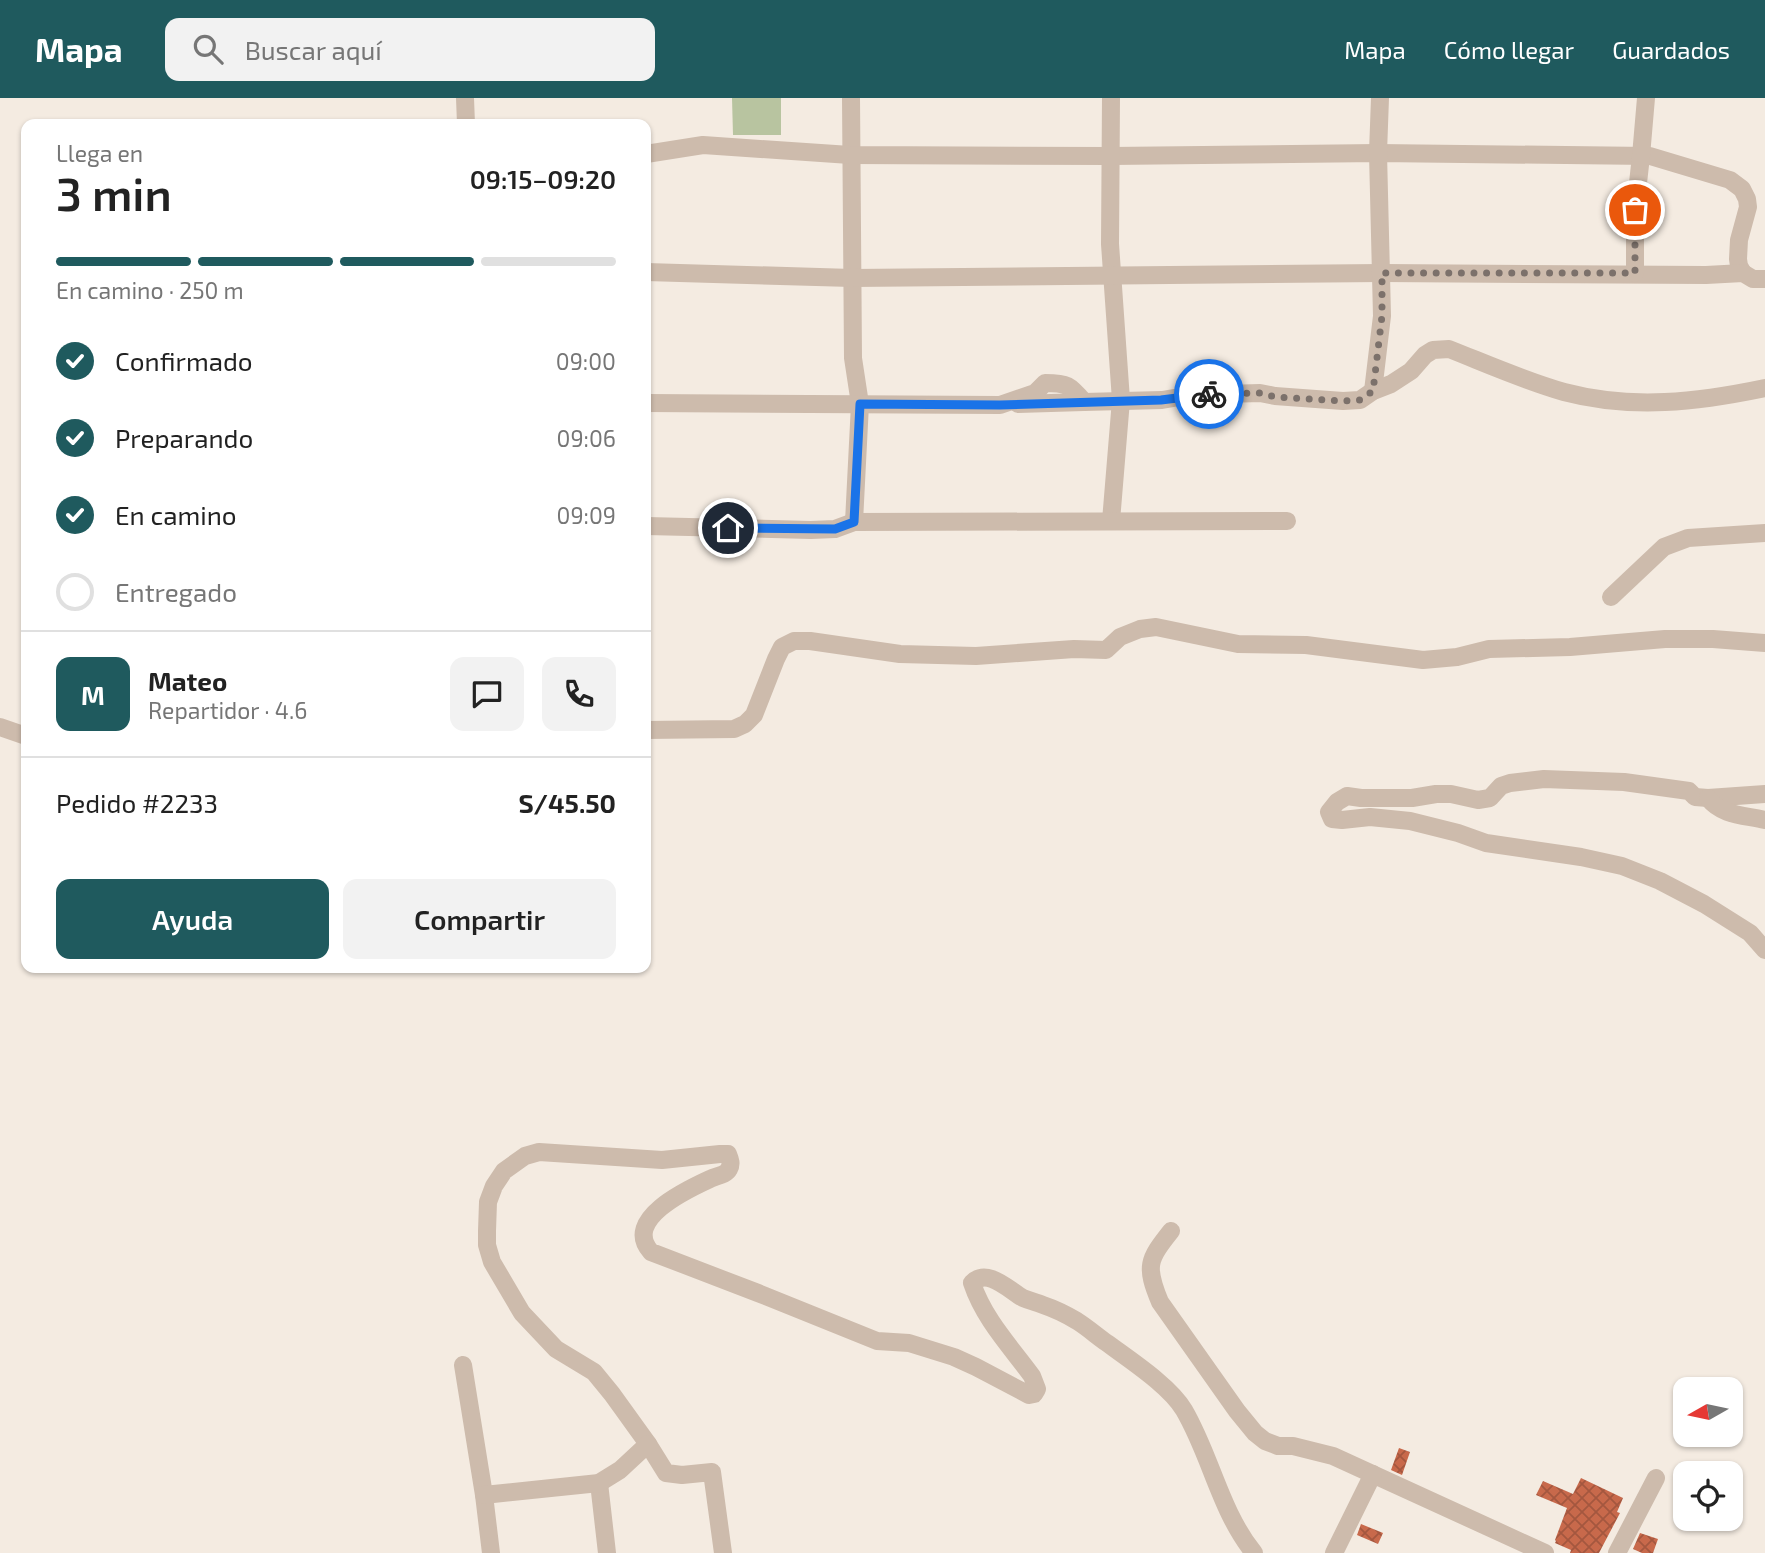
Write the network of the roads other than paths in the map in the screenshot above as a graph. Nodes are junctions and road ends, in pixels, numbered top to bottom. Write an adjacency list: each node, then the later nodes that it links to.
1 (465, 98): 6 (street)
2 (851, 98): 9 (street)
3 (1111, 98): 10 (street)
4 (1380, 98): 8 (street)
5 (1646, 98): 11 (street)
6 (466, 119)
7 (651, 153): 9 (street)
8 (1378, 153): 10 (street); 11 (street); 13 (street)
9 (850, 155): 10 (street); 17 (street)
10 (1111, 156): 16 (street)
11 (1642, 156): 14 (street); 15 (street)
12 (651, 272): 17 (street)
13 (1382, 273): 14 (street); 16 (street); 20 (street)
14 (1635, 273): 15 (street)
15 (1743, 273): 18 (street)
16 (1112, 276): 17 (street); 21 (street)
17 (852, 278): 23 (street)
18 (1765, 279)
19 (1765, 388): 20 (street)
20 (1373, 391): 21 (street)
21 (1121, 400): 23 (street); 25 (street)
22 (651, 403): 23 (street)
23 (860, 404): 26 (street)
24 (1287, 520): 25 (street)
25 (1111, 521): 26 (street)
26 (854, 522): 27 (street)
27 (651, 526)
28 (1765, 533): 29 (street)
29 (1612, 597)
30 (1765, 643): 32 (street)
31 (0, 727): 33 (street)
32 (651, 730)
33 (21, 734)
34 (1765, 794): 35 (street)
35 (1707, 798): 36 (street); 37 (street)
36 (1765, 820)
37 (1765, 950)
38 (1171, 1231): 41 (street)
39 (463, 1365): 44 (street)
40 (648, 1444): 43 (street); 47 (street); 48 (street)
41 (1373, 1474): 49 (street); 50 (street)
42 (1656, 1478): 51 (street)
43 (599, 1483): 44 (street); 46 (street)
44 (484, 1495): 45 (street)
45 (491, 1553)
46 (607, 1553)
47 (723, 1553)
48 (1254, 1553)
49 (1334, 1553)
50 (1545, 1553)
51 (1617, 1553)

